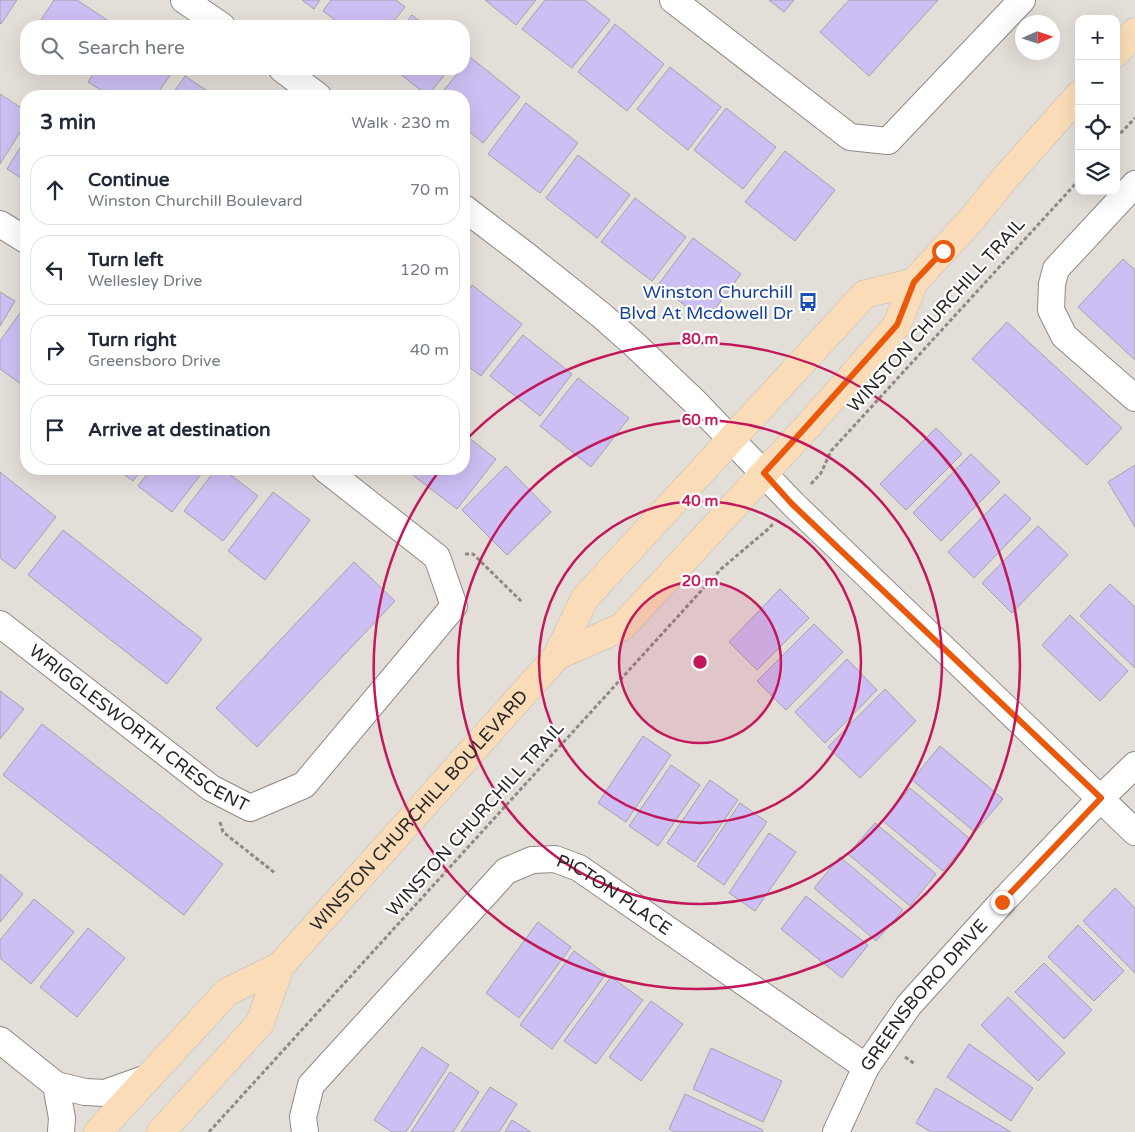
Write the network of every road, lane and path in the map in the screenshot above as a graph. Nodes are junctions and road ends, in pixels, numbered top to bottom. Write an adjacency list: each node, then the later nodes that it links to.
1 (184, 0): 4 (street)
2 (673, 0): 3 (street)
3 (1022, 0)
4 (213, 20)
5 (1135, 32): 6 (main road)
6 (1120, 49)
7 (290, 75): 8 (street)
8 (310, 90)
9 (1075, 99): 17 (main road, WINSTON CHURCHILL BOULEVARD)
10 (1135, 118): 11 (path)
11 (1120, 134)
12 (1075, 184): 21 (path, WINSTON CHURCHILL TRAIL)
13 (1135, 184): 18 (street)
14 (470, 213): 19 (street)
15 (0, 224): 16 (street)
16 (20, 236)
17 (914, 282): 19 (main road, WINSTON CHURCHILL BOULEVARD); 20 (main road, WINSTON CHURCHILL BOULEVARD)
18 (1135, 398)
19 (731, 440): 20 (street); 27 (main road, WINSTON CHURCHILL BOULEVARD)
20 (764, 473): 27 (main road, WINSTON CHURCHILL BOULEVARD); 30 (street)
21 (821, 473)
22 (333, 475): 24 (street)
23 (767, 530): 43 (path, WINSTON CHURCHILL TRAIL)
24 (437, 557): 25 (path); 29 (street, WRIGGLESWORTH CRESCENT)
25 (523, 603)
26 (0, 624): 29 (street, WRIGGLESWORTH CRESCENT)
27 (557, 656): 33 (main road, WINSTON CHURCHILL BOULEVARD)
28 (1135, 765): 30 (street, GREENSBORO DRIVE)
29 (211, 788): 32 (path)
30 (1101, 798): 31 (street); 37 (street, GREENSBORO DRIVE)
31 (1135, 832)
32 (275, 873)
33 (280, 966): 38 (main road, WINSTON CHURCHILL BOULEVARD); 42 (main road, WINSTON CHURCHILL BOULEVARD)
34 (0, 1040): 39 (street)
35 (901, 1054): 36 (path)
36 (915, 1064)
37 (866, 1067): 44 (street, PICTON PLACE); 45 (street, GREENSBORO DRIVE)
38 (147, 1078): 39 (street); 41 (main road, WINSTON CHURCHILL BOULEVARD)
39 (56, 1085): 40 (street)
40 (61, 1132)
41 (98, 1132)
42 (161, 1132)
43 (209, 1132)
44 (306, 1132)
45 (836, 1132)

